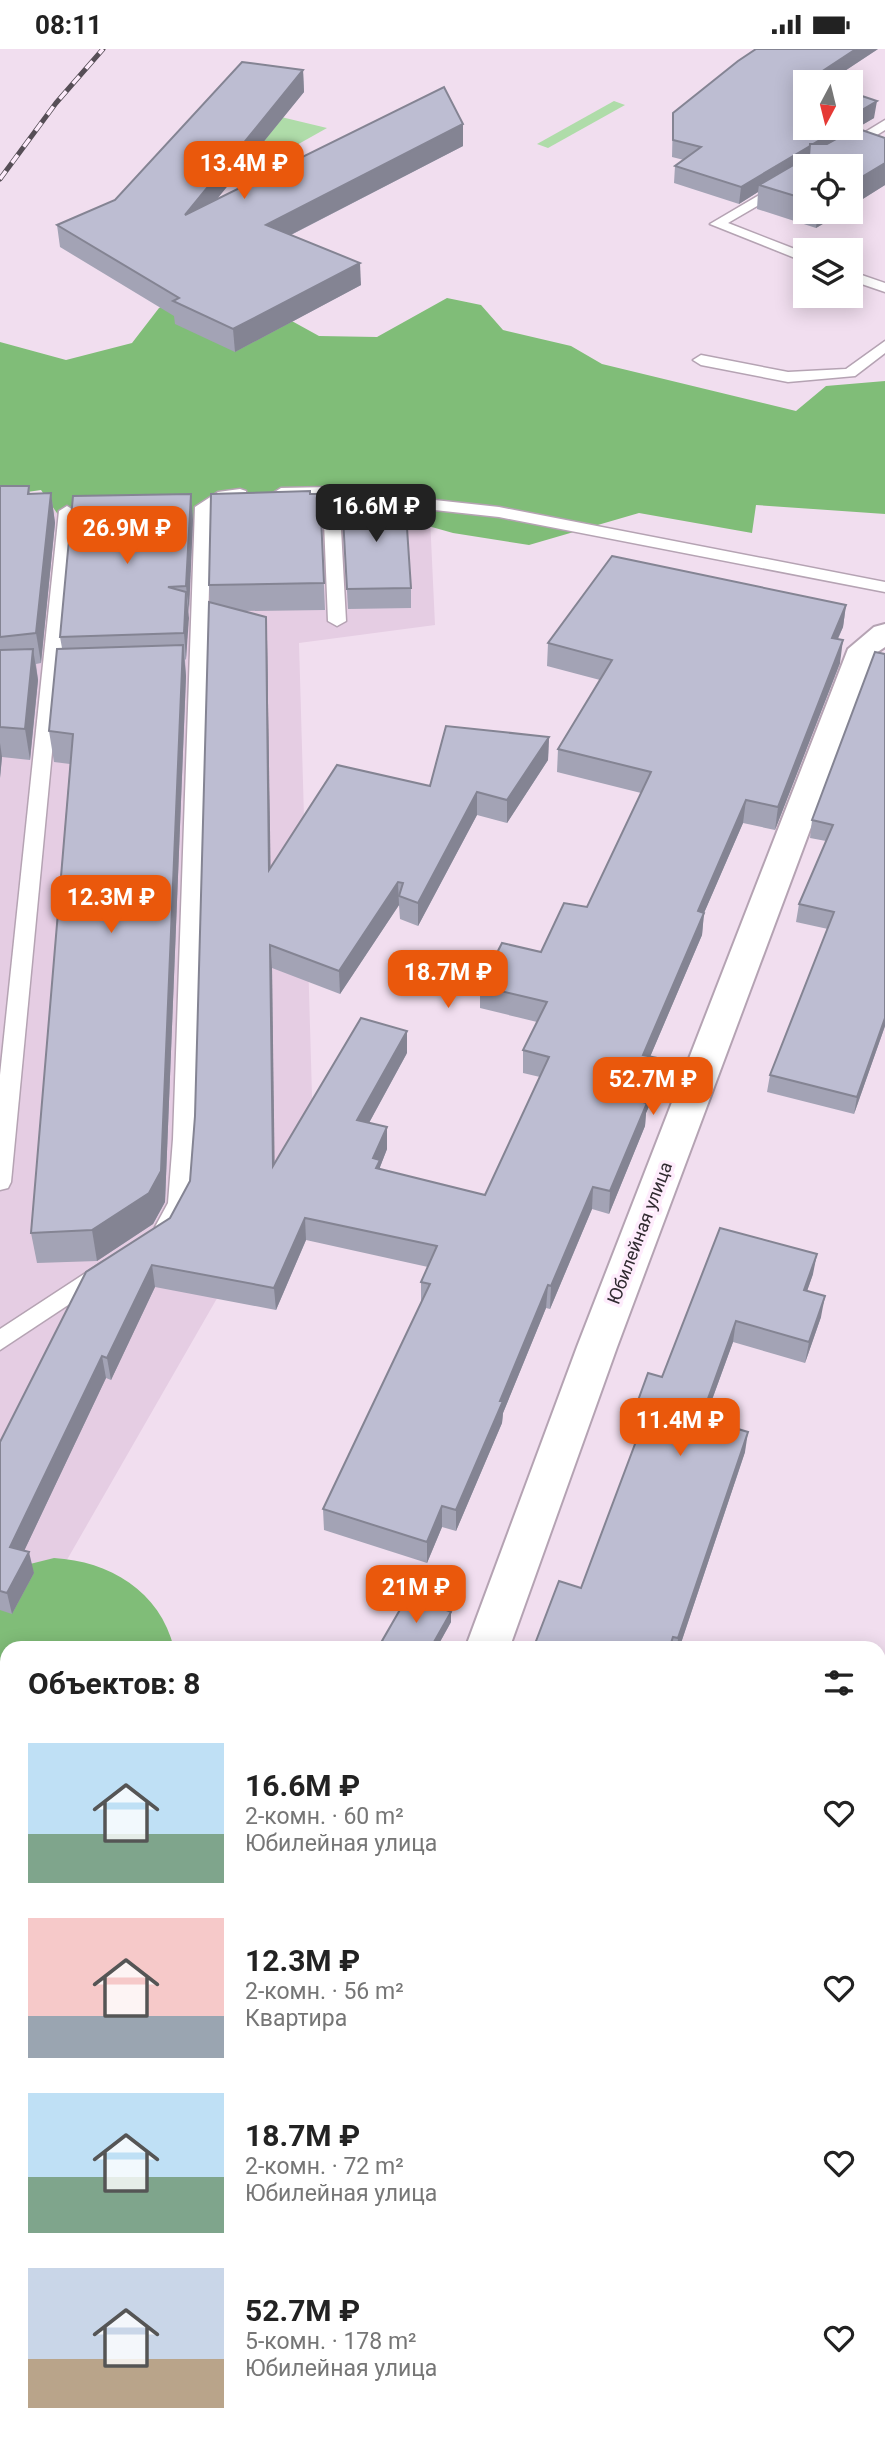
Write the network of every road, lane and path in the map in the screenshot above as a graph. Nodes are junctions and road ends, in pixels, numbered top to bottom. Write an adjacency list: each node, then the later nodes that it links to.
1 (885, 124): 2 (lane)
2 (838, 152)
3 (793, 179): 4 (lane)
4 (793, 253)
5 (863, 280): 6 (lane)
6 (885, 288)
7 (885, 346): 8 (lane)
8 (701, 360)
9 (343, 504): 11 (lane); 12 (lane); 15 (lane)
10 (67, 511): 14 (lane)
11 (885, 587)
12 (337, 621)
13 (885, 632): 18 (street, Юбилейная улица)
14 (0, 1182)
15 (152, 1239)
16 (118, 1261): 17 (lane)
17 (0, 1341)
18 (490, 1641)

